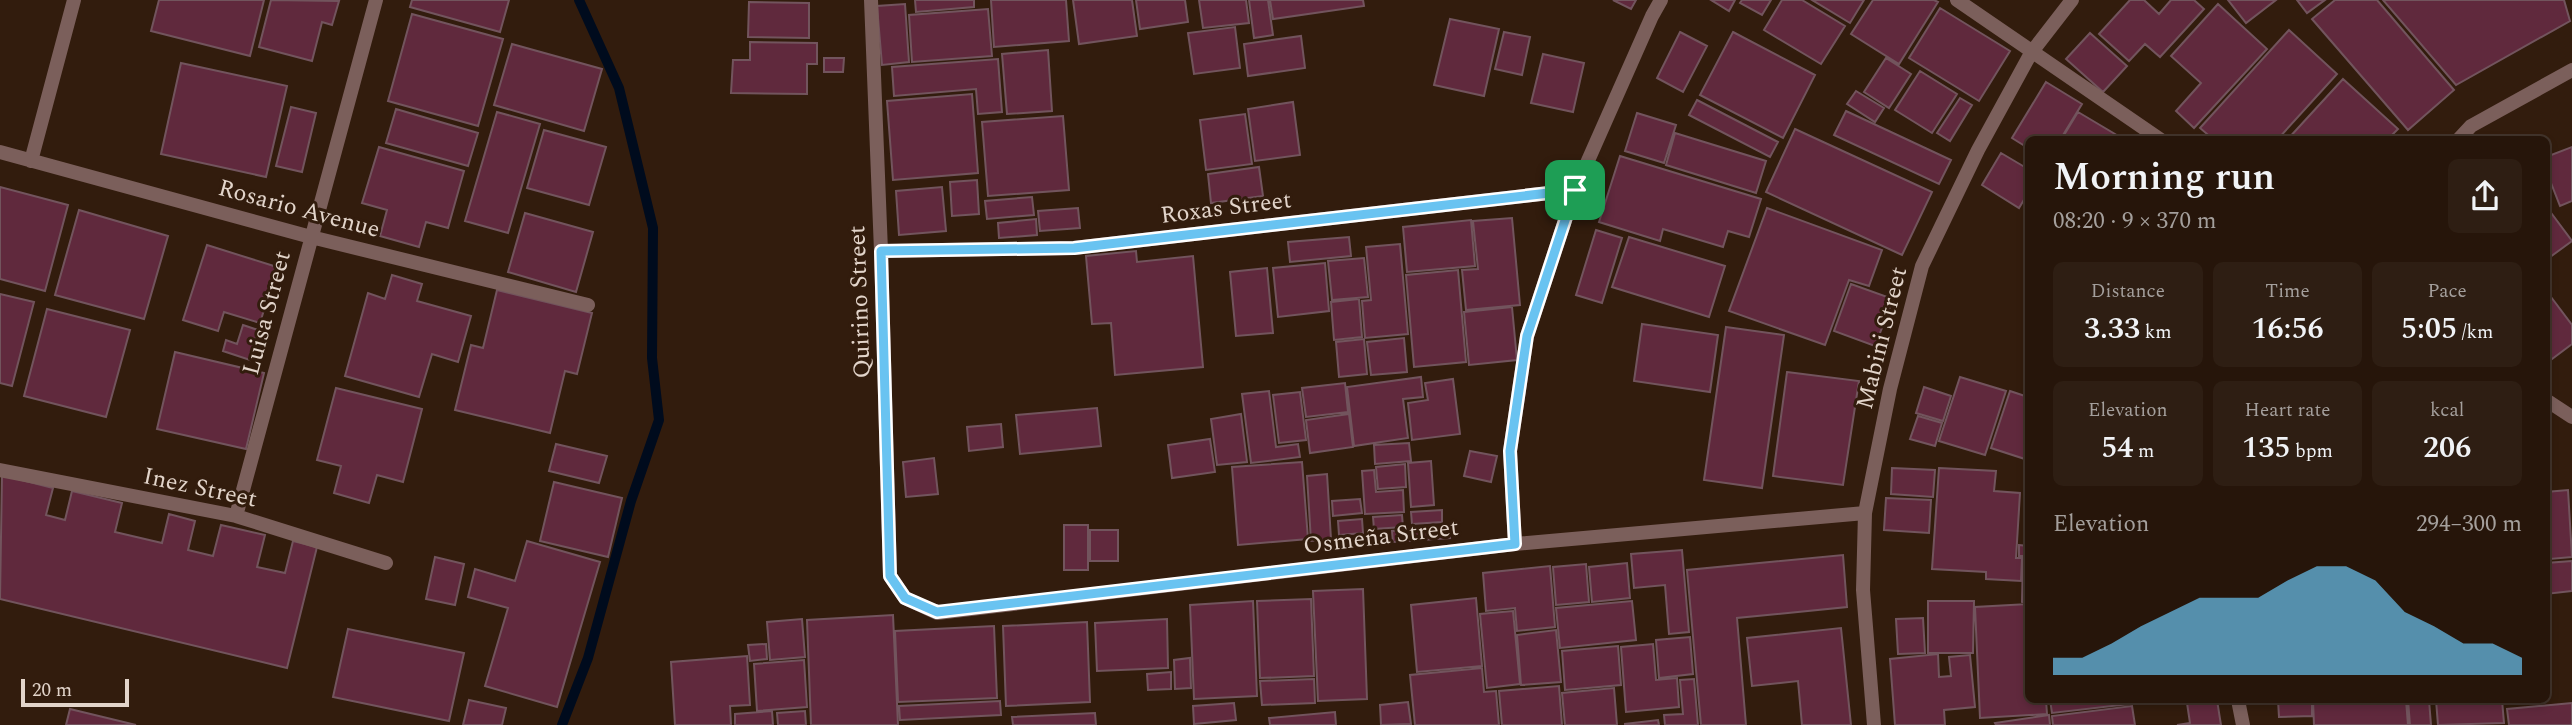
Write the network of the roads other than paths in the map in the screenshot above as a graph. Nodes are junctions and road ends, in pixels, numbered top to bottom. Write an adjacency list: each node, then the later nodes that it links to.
1 (74, 0): 12 (street)
2 (376, 0): 14 (street, Luisa Street)
3 (871, 0): 15 (street, Quirino Street)
4 (1661, 0): 13 (street)
5 (1957, 0): 7 (street)
6 (2073, 0): 7 (street, Mabini Street)
7 (2031, 52): 9 (street); 20 (street, Mabini Street)
8 (2572, 69): 10 (street)
9 (2155, 136)
10 (2462, 136)
11 (0, 152): 12 (street, Rosario Avenue)
12 (31, 161): 14 (street, Rosario Avenue)
13 (1575, 190): 15 (street, Roxas Street); 22 (street)
14 (311, 237): 16 (street, Rosario Avenue); 21 (street, Luisa Street)
15 (881, 251): 24 (street, Quirino Street)
16 (588, 305)
17 (2550, 403): 18 (street)
18 (2572, 417)
19 (0, 470): 21 (street, Inez Street)
20 (1866, 513): 22 (street, Osmeña Street); 26 (street, Mabini Street)
21 (236, 516): 23 (street, Inez Street)
22 (1515, 544): 24 (street, Osmeña Street)
23 (386, 563)
24 (905, 598)
25 (2239, 703): 27 (street)
26 (1874, 725)
27 (2243, 725)

